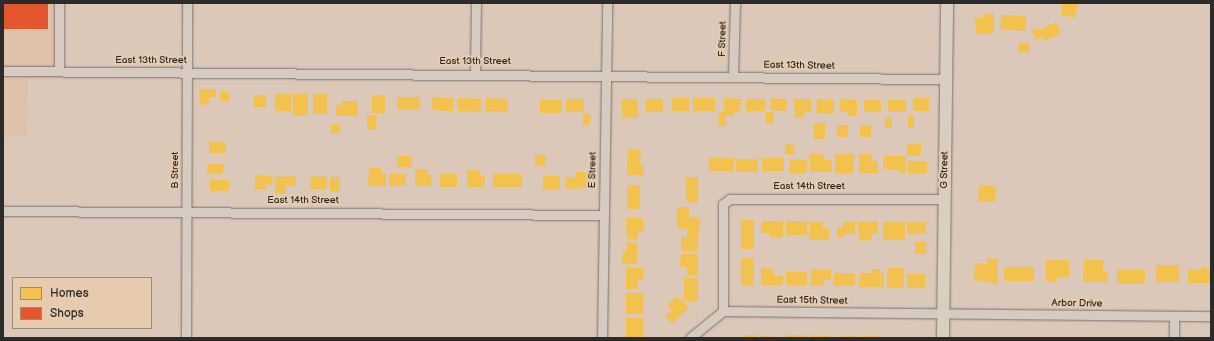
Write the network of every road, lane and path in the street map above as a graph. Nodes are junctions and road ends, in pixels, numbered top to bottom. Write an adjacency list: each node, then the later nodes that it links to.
1 (59, 3): 8 (street)
2 (187, 3): 9 (street, B Street)
3 (476, 3): 10 (street)
4 (607, 3): 11 (street, E Street)
5 (735, 3): 12 (street, F Street)
6 (947, 3): 13 (main road, G Street)
7 (3, 71): 8 (street, East 13th Street)
8 (59, 71): 9 (street, East 13th Street)
9 (187, 72): 10 (street, East 13th Street); 16 (street, B Street)
10 (475, 73): 11 (street, East 13th Street)
11 (605, 74): 12 (street, East 13th Street); 17 (street, E Street)
12 (733, 76): 13 (street, East 13th Street)
13 (946, 79): 14 (main road, G Street)
14 (944, 199): 18 (street, East 14th Street); 19 (main road, G Street)
15 (3, 211): 16 (street, East 14th Street)
16 (186, 212): 17 (street, East 14th Street); 22 (street, B Street)
17 (604, 215): 23 (street, E Street)
18 (723, 311): 19 (street, East 15th Street); 24 (street)
19 (944, 314): 20 (street, Arbor Drive); 25 (main road, G Street)
20 (1174, 316): 21 (street, Arbor Drive); 26 (street)
21 (1211, 316)
22 (186, 338)
23 (602, 338)
24 (690, 338)
25 (943, 338)
26 (1174, 338)

